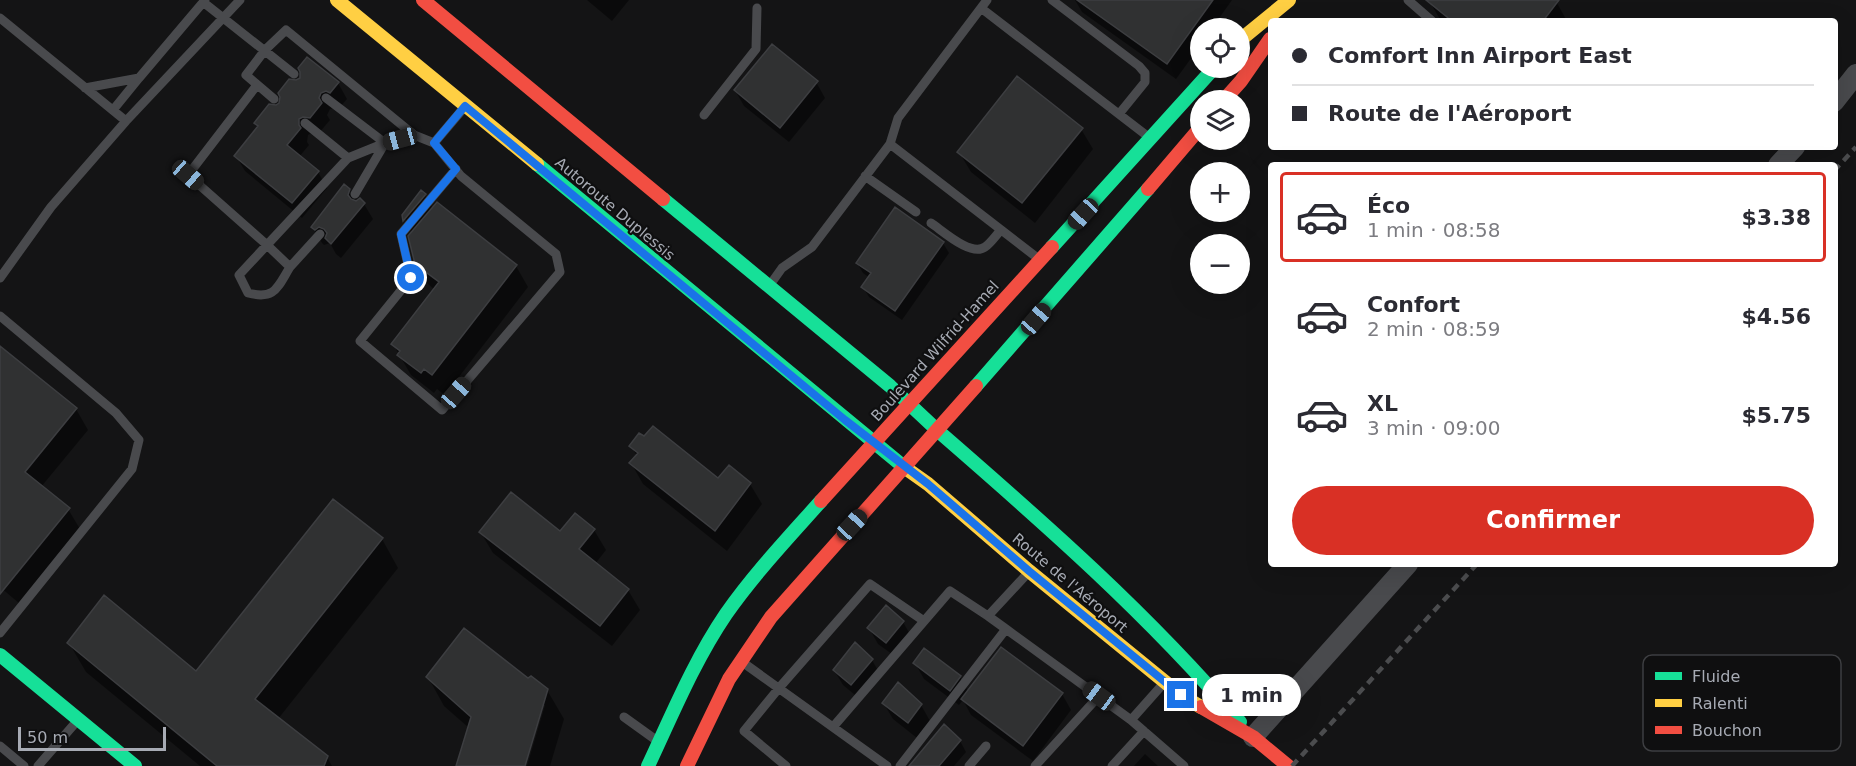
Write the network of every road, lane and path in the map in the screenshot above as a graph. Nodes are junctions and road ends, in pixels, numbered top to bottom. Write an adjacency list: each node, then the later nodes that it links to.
1 (240, 0): 14 (lane)
2 (337, 0): 28 (main road, Autoroute Duplessis)
3 (423, 0): 54 (main road)
4 (1052, 0): 30 (lane)
5 (1289, 0): 15 (main road)
6 (1299, 0): 12 (main road)
7 (1408, 0): 13 (lane)
8 (204, 1): 14 (lane); 20 (lane)
9 (984, 4): 30 (lane); 39 (lane)
10 (756, 8): 31 (lane)
11 (0, 18): 23 (lane)
12 (1286, 18)
13 (1429, 18)
14 (224, 19): 17 (lane); 32 (lane)
15 (1250, 32)
16 (1268, 42): 24 (main road)
17 (265, 50): 18 (lane); 22 (lane); 34 (lane)
18 (294, 74)
19 (1856, 74): 25 (street)
20 (139, 78): 23 (lane); 29 (lane)
21 (1206, 78): 35 (main road, Boulevard Wilfrid-Hamel)
22 (258, 85): 27 (lane); 50 (lane)
23 (86, 88): 29 (lane)
24 (1232, 90)
25 (1838, 97)
26 (326, 98): 37 (lane)
27 (274, 99)
28 (465, 106): 38 (lane); 58 (main road, Autoroute Duplessis)
29 (113, 110): 32 (lane)
30 (1119, 114): 35 (lane)
31 (704, 115)
32 (126, 121): 53 (lane)
33 (305, 123): 41 (lane)
34 (414, 135): 37 (lane); 38 (lane)
35 (1150, 138): 51 (main road, Boulevard Wilfrid-Hamel)
36 (1190, 140): 57 (main road)
37 (385, 143): 41 (lane); 45 (lane)
38 (434, 143): 43 (lane)
39 (890, 144): 44 (lane); 48 (lane)
40 (1792, 150): 42 (street)
41 (348, 158): 50 (lane)
42 (1781, 162)
43 (456, 169): 43 (lane)
44 (866, 177): 46 (lane); 54 (lane)
45 (354, 194)
46 (915, 212)
47 (932, 223): 48 (lane)
48 (1001, 230): 51 (lane)
49 (320, 234): 52 (lane)
50 (267, 244): 52 (lane); 52 (lane)
51 (1040, 260): 56 (main road, Boulevard Wilfrid-Hamel)
52 (290, 267)
53 (0, 278)
54 (769, 286): 56 (main road)
55 (0, 316): 65 (lane)
56 (909, 404): 57 (main road, Route de l'Aéroport); 58 (main road, Boulevard Wilfrid-Hamel)
57 (937, 430): 59 (main road); 76 (main road, Route de l'Aéroport)
58 (874, 442): 59 (main road, Route de l'Aéroport); 77 (main road, Boulevard Wilfrid-Hamel)
59 (904, 467): 61 (main road, Route de l'Aéroport); 67 (main road)
60 (1405, 567): 76 (street)
61 (1029, 571): 62 (lane); 68 (main road, Route de l'Aéroport)
62 (988, 616): 63 (lane); 64 (lane)
63 (924, 621): 69 (lane); 74 (lane)
64 (1006, 629): 70 (lane); 87 (lane)
65 (0, 633)
66 (0, 655): 72 (main road)
67 (740, 660): 69 (lane); 84 (main road)
68 (1164, 682): 73 (lane); 76 (main road, Route de l'Aéroport)
69 (779, 688): 74 (lane); 85 (lane)
70 (1099, 696): 73 (lane); 89 (lane)
71 (624, 717): 77 (lane)
72 (78, 719): 81 (lane); 82 (main road)
73 (1131, 720): 75 (lane)
74 (833, 727): 86 (lane)
75 (1144, 731): 90 (lane); 91 (lane)
76 (1253, 737): 92 (main road, Route de l'Aéroport)
77 (660, 742): 83 (main road, Boulevard Wilfrid-Hamel)
78 (0, 746): 80 (lane)
79 (986, 746): 88 (lane)
80 (24, 766)
81 (38, 766)
82 (135, 766)
83 (648, 766)
84 (687, 766)
85 (786, 766)
86 (887, 766)
87 (900, 766)
88 (969, 766)
89 (1035, 766)
90 (1112, 766)
91 (1184, 766)
92 (1288, 766)

